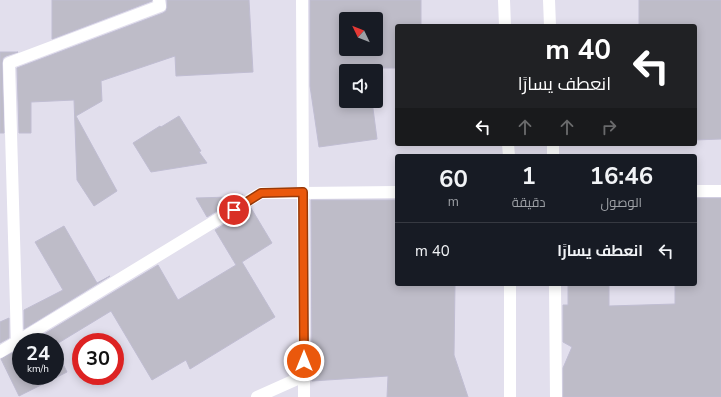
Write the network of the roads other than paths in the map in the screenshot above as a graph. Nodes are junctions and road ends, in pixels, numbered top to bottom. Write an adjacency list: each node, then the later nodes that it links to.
1 (159, 0): 13 (street)
2 (302, 0): 9 (street)
3 (504, 0): 5 (street)
4 (549, 0): 6 (street)
5 (505, 24)
6 (550, 24)
7 (697, 191): 8 (street)
8 (721, 191)
9 (303, 192): 10 (street); 14 (street); 17 (street)
10 (395, 192)
11 (510, 286): 20 (street)
12 (555, 286): 21 (street)
13 (17, 333)
14 (32, 333)
15 (12, 345): 16 (street)
16 (0, 352)
17 (304, 376): 18 (street); 19 (street)
18 (258, 397)
19 (304, 397)
20 (510, 397)
21 (556, 397)

